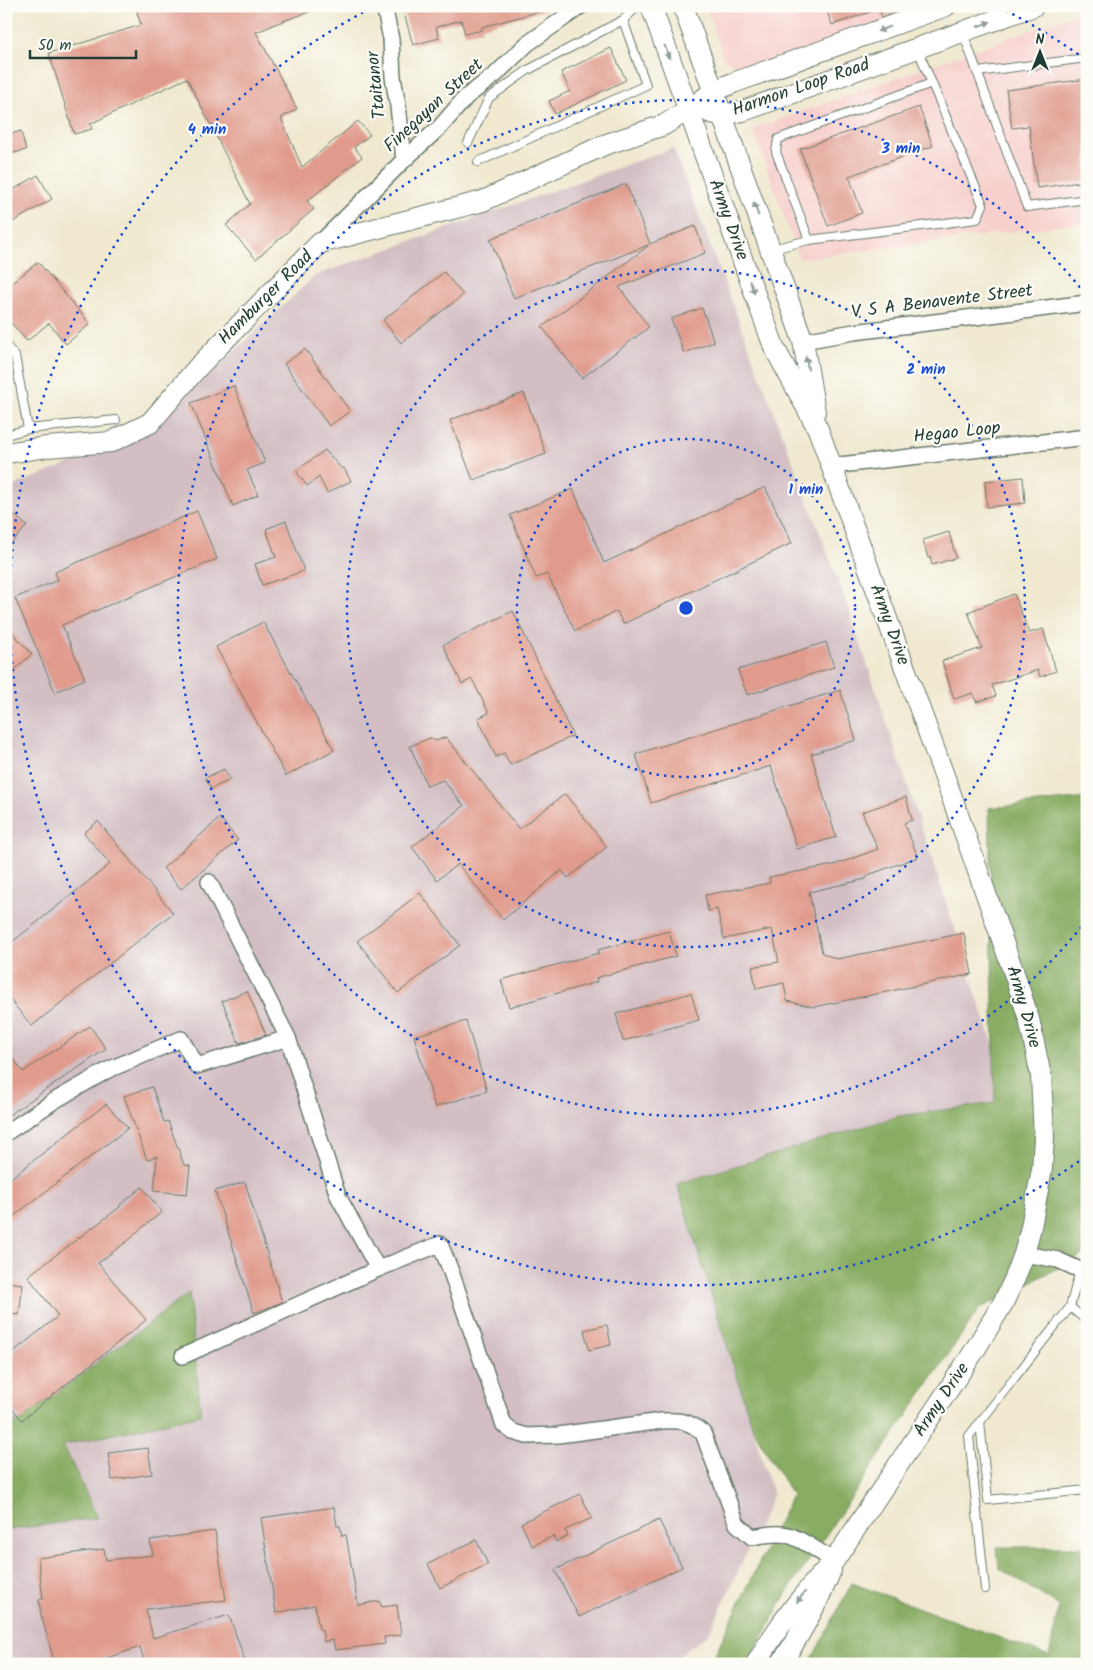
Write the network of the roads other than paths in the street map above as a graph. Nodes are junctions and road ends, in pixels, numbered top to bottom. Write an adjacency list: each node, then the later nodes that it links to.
1 (384, 6): 18 (street, Ttaitanor)
2 (581, 6): 18 (street, Finegayan Street)
3 (638, 6): 8 (lane)
4 (651, 6): 15 (main road, Army Drive, one-way to 15)
5 (683, 6): 14 (main road, Army Drive)
6 (946, 6): 14 (main road, Harmon Loop Road, one-way to 14)
7 (1034, 6): 9 (main road, Harmon Loop Road, one-way to 7)
8 (623, 20): 17 (lane); 19 (lane)
9 (962, 32): 10 (main road, Harmon Loop Road); 12 (lane)
10 (917, 48): 13 (lane); 16 (main road, Harmon Loop Road)
11 (1087, 58): 12 (lane)
12 (977, 72): 20 (lane)
13 (932, 83): 21 (lane); 21 (lane)
14 (714, 91): 15 (main road, Harmon Loop Road); 16 (main road, Army Drive)
15 (688, 110): 16 (main road, Harmon Loop Road); 22 (main road, Hamburger Road); 29 (main road, Army Drive, one-way to 29)
16 (722, 115): 23 (main road, Army Drive, one-way to 16)
17 (468, 142)
18 (404, 160): 22 (street, Finegayan Street)
19 (478, 162)
20 (1087, 199)
21 (809, 240): 23 (lane)
22 (320, 243): 32 (main road, Hamburger Road)
23 (770, 250): 25 (main road, Army Drive)
24 (1087, 302): 25 (street, V S A Benavente Street)
25 (803, 341): 29 (main road, Army Drive, one-way to 25)
26 (6, 346): 28 (lane)
27 (116, 420): 28 (lane)
28 (28, 429): 30 (lane)
29 (818, 429): 33 (main road, Army Drive)
30 (6, 435)
31 (1087, 437): 33 (street, Hegao Loop)
32 (6, 453)
33 (831, 466): 37 (main road, Army Drive)
34 (209, 882): 35 (street)
35 (288, 1038): 36 (street); 39 (street)
36 (6, 1133)
37 (1024, 1254): 38 (street); 45 (main road, Army Drive)
38 (1085, 1268): 40 (lane)
39 (378, 1269): 42 (street); 45 (street)
40 (1070, 1307): 41 (lane); 43 (lane)
41 (1087, 1321)
42 (183, 1356)
43 (980, 1422): 44 (lane); 46 (lane)
44 (1087, 1490)
45 (834, 1562): 47 (main road, Army Drive, one-way to 47); 48 (main road, Army Drive)
46 (985, 1589)
47 (783, 1621): 49 (main road); 50 (main road, Army Drive)
48 (803, 1630): 51 (main road, Army Drive); 52 (main road)
49 (746, 1664)
50 (756, 1664)
51 (781, 1664)
52 (788, 1664)

